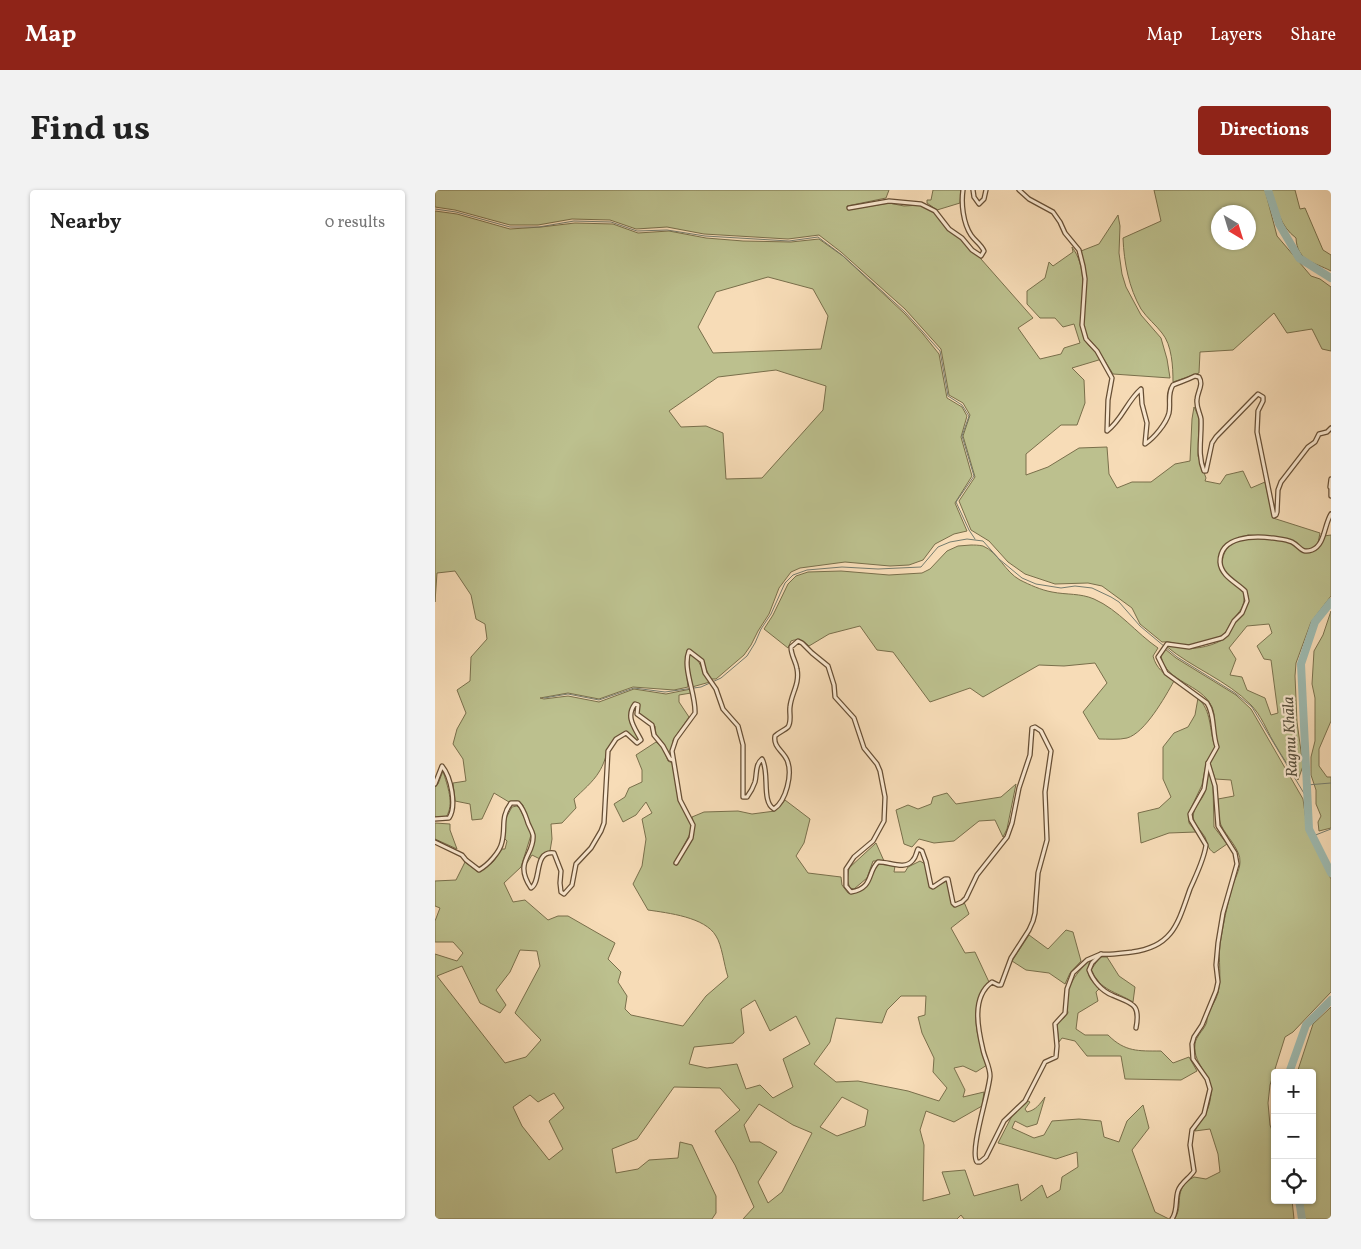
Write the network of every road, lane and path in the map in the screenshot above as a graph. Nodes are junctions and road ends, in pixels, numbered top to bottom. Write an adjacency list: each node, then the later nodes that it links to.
1 (963, 190): 5 (street)
2 (973, 190): 3 (street)
3 (986, 190)
4 (1019, 190): 6 (street)
5 (849, 208)
6 (1331, 428)
7 (1331, 479): 8 (street)
8 (1331, 486): 9 (street)
9 (1331, 496)
10 (1331, 514): 12 (street)
11 (673, 760): 15 (street); 16 (street); 17 (street)
12 (1208, 763): 17 (street); 19 (street)
13 (435, 784): 14 (street)
14 (435, 819)
15 (435, 842)
16 (676, 863)
17 (1101, 954): 18 (street)
18 (1136, 1028)
19 (1172, 1219)

